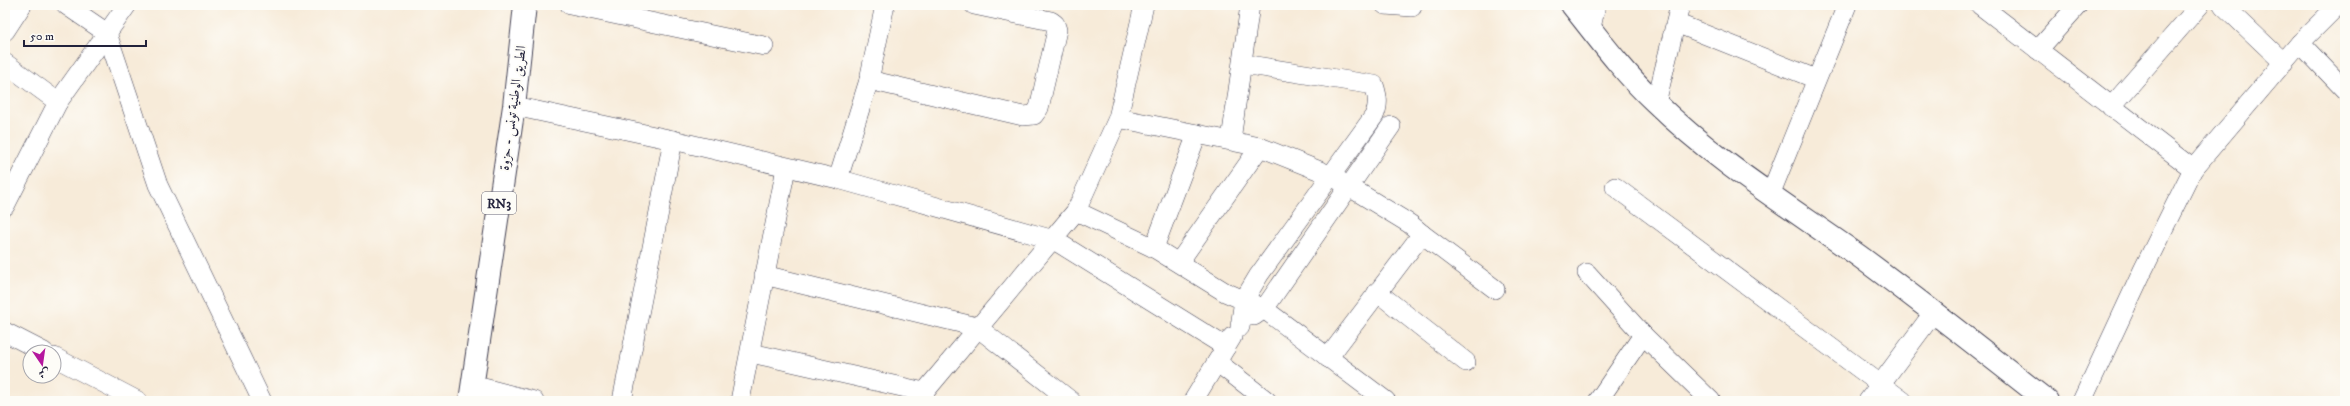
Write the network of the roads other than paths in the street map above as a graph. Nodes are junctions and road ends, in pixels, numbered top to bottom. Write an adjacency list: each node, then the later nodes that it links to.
1 (22, 5): 22 (street)
2 (66, 5): 23 (street)
3 (127, 5): 23 (street)
4 (525, 5): 35 (street, الطريق الوطنية تونس - حزوة / RN3)
5 (570, 5): 25 (street)
6 (885, 5): 31 (street)
7 (974, 5): 31 (street)
8 (1144, 5): 37 (street)
9 (1250, 5): 29 (street)
10 (1385, 5): 19 (street)
11 (1572, 5): 21 (street)
12 (1596, 5): 21 (street)
13 (1847, 5): 30 (street)
14 (1980, 5): 26 (street)
15 (2078, 5): 26 (street)
16 (2200, 5): 36 (street)
17 (2223, 5): 28 (street)
18 (2338, 5): 24 (street)
19 (1412, 7)
20 (1678, 14): 30 (street); 34 (street)
21 (1591, 28): 34 (street)
22 (5, 31)
23 (107, 33): 33 (street); 78 (street)
24 (2300, 43): 28 (street); 32 (street)
25 (764, 46)
26 (2038, 50): 36 (street)
27 (5, 63): 33 (street)
28 (2284, 63): 44 (street)
29 (1243, 64): 41 (street); 45 (street)
30 (1816, 79): 49 (street)
31 (869, 80): 46 (street)
32 (2345, 90)
33 (58, 102): 50 (street)
34 (1656, 103): 49 (street)
35 (514, 106): 40 (street); 74 (street, الطريق الوطنية تونس - حزوة / RN3)
36 (2111, 107): 44 (street)
37 (1118, 118): 39 (street); 51 (street)
38 (1391, 126): 47 (street)
39 (1197, 134): 41 (street); 54 (street)
40 (673, 140): 43 (street); 80 (street)
41 (1231, 140): 42 (street)
42 (1260, 147): 45 (street); 55 (street)
43 (786, 168): 46 (street); 57 (street)
44 (2193, 169): 90 (street)
45 (1330, 175): 47 (street); 60 (street)
46 (838, 179): 53 (street)
47 (1347, 187): 52 (street); 61 (street)
48 (1615, 187): 73 (street)
49 (1770, 195): 62 (street)
50 (5, 206)
51 (1076, 211): 53 (street); 54 (street)
52 (1422, 234): 58 (street); 59 (street)
53 (1054, 240): 63 (street); 69 (street)
54 (1154, 248): 55 (street)
55 (1179, 262): 60 (street)
56 (1587, 273): 66 (street)
57 (764, 275): 63 (street); 68 (street)
58 (1495, 289)
59 (1377, 292): 70 (street); 72 (street)
60 (1244, 300): 61 (street); 64 (street)
61 (1264, 309): 64 (street); 70 (street)
62 (1934, 312): 73 (street); 89 (street)
63 (977, 327): 75 (street); 76 (street)
64 (1240, 327): 69 (street)
65 (5, 332): 67 (street)
66 (1643, 336): 85 (street); 86 (street)
67 (28, 344)
68 (751, 353): 75 (street); 81 (street)
69 (1221, 354): 82 (street); 83 (street)
70 (1328, 358): 84 (street)
71 (62, 361): 77 (street)
72 (1466, 362)
73 (1880, 385): 87 (street); 88 (street)
74 (471, 393): 79 (street)
75 (920, 396)
76 (1063, 399)
77 (138, 401)
78 (262, 401)
79 (534, 401)
80 (622, 401)
81 (740, 401)
82 (1193, 401)
83 (1267, 401)
84 (1386, 401)
85 (1598, 401)
86 (1711, 401)
87 (1868, 401)
88 (1903, 401)
89 (2047, 401)
90 (2082, 401)

